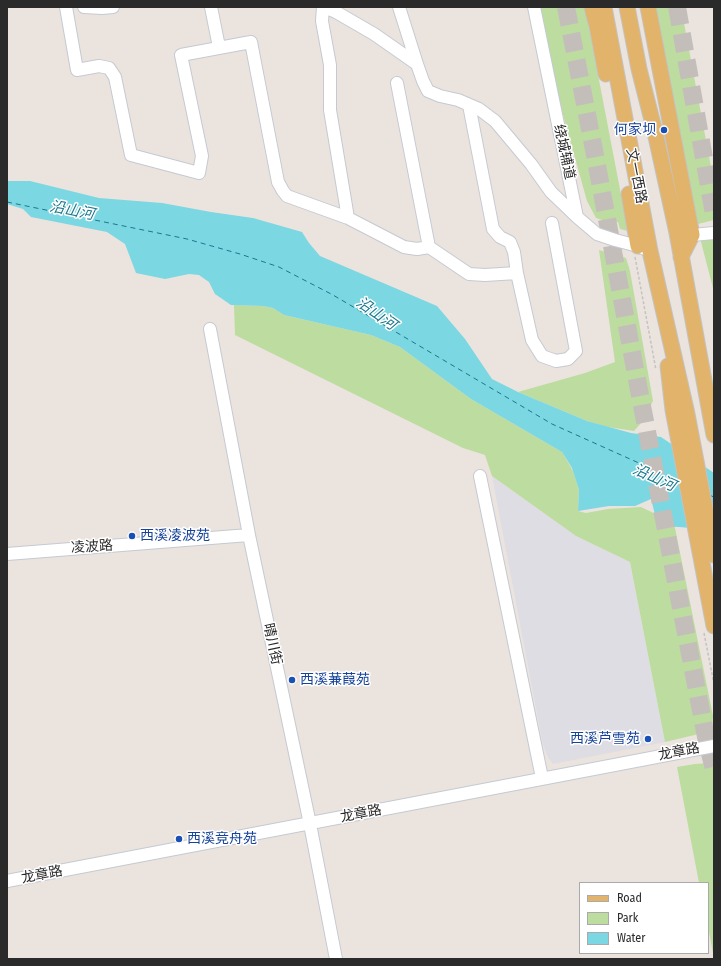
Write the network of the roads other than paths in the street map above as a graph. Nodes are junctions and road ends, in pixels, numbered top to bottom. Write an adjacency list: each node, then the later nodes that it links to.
1 (66, 7): 13 (street)
2 (84, 7): 3 (street)
3 (114, 7)
4 (210, 7): 13 (street)
5 (323, 7): 14 (street); 20 (street)
6 (399, 7): 14 (street)
7 (534, 7): 19 (street, 绕城辅道)
8 (592, 7): 12 (main road)
9 (604, 7): 15 (main road, 文一西路)
10 (627, 7): 23 (main road, 文一西路)
11 (648, 7): 23 (main road)
12 (597, 26): 15 (main road); 17 (main road)
13 (219, 47): 20 (street)
14 (417, 64): 18 (street)
15 (615, 64): 17 (main road); 25 (main road, 文一西路)
16 (397, 83): 24 (street)
17 (612, 101): 25 (main road)
18 (469, 105): 19 (street); 26 (street)
19 (577, 217): 25 (street)
20 (348, 218): 24 (street)
21 (552, 223): 26 (street)
22 (714, 233): 23 (street)
23 (684, 234): 27 (main road, 文一西路)
24 (429, 247): 26 (street)
25 (640, 247): 30 (main road, 文一西路)
26 (517, 273)
27 (693, 320): 29 (main road, 文一西路); 31 (main road, 文一西路)
28 (210, 329): 33 (street, 晴川街)
29 (714, 383)
30 (680, 412): 35 (main road, 文一西路); 36 (main road, 文一西路)
31 (714, 435)
32 (480, 476): 38 (street)
33 (249, 535): 34 (street, 凌波路); 39 (street, 晴川街)
34 (7, 554)
35 (714, 555)
36 (714, 626)
37 (714, 746): 38 (street, 龙章路)
38 (542, 778): 39 (street, 龙章路)
39 (310, 824): 40 (street, 龙章路); 41 (street, 晴川街)
40 (7, 881)
41 (336, 959)

